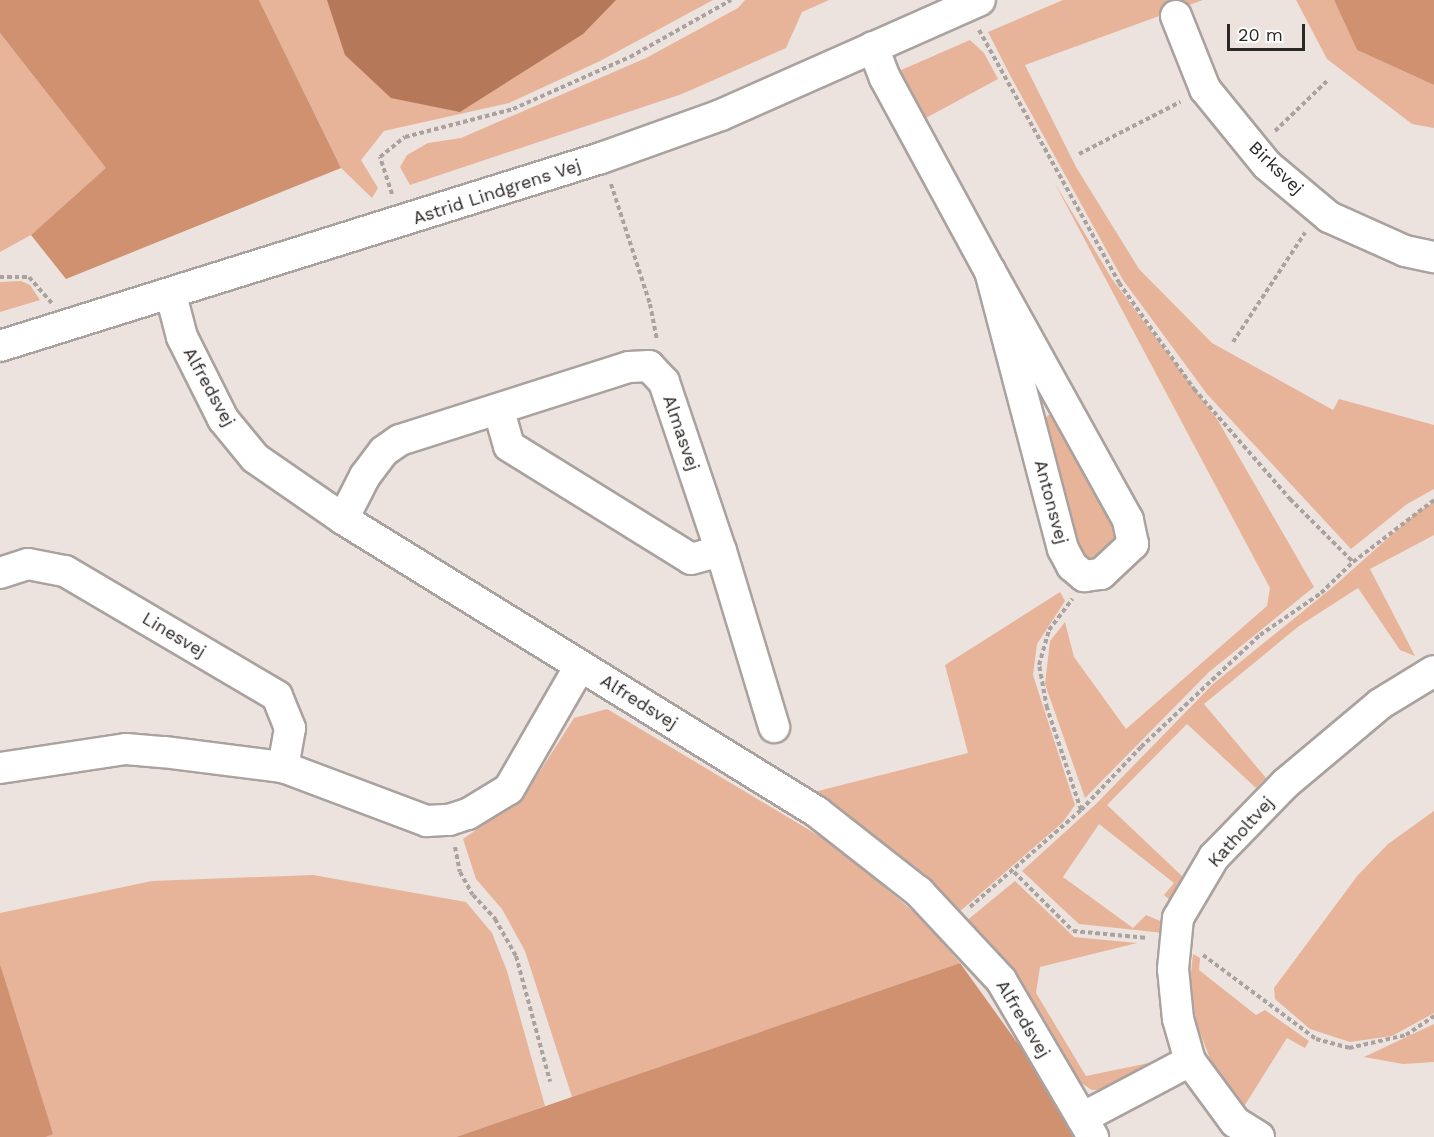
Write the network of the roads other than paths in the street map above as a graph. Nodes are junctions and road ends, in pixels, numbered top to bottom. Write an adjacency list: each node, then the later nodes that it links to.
1 (979, 15): 3 (street, Astrid Lindgrens Vej)
2 (1176, 16): 4 (street, Birksvej)
3 (873, 47): 5 (street, Antonsvej); 6 (street, Astrid Lindgrens Vej)
4 (1434, 257)
5 (990, 271): 5 (street, Antonsvej)
6 (171, 295): 7 (street, Astrid Lindgrens Vej); 9 (street, Alfredsvej)
7 (0, 346)
8 (499, 411): 9 (street); 10 (street); 10 (street, Almasvej)
9 (343, 519): 12 (street, Alfredsvej)
10 (721, 551): 14 (street, Almasvej)
11 (0, 573): 15 (street, Linesvej)
12 (580, 666): 15 (street); 18 (street, Alfredsvej)
13 (1434, 671): 17 (street, Katholtvej)
14 (774, 727)
15 (283, 767): 16 (street)
16 (0, 768)
17 (1190, 1061): 18 (street); 19 (street, Katholtvej)
18 (1088, 1128)
19 (1259, 1137)

